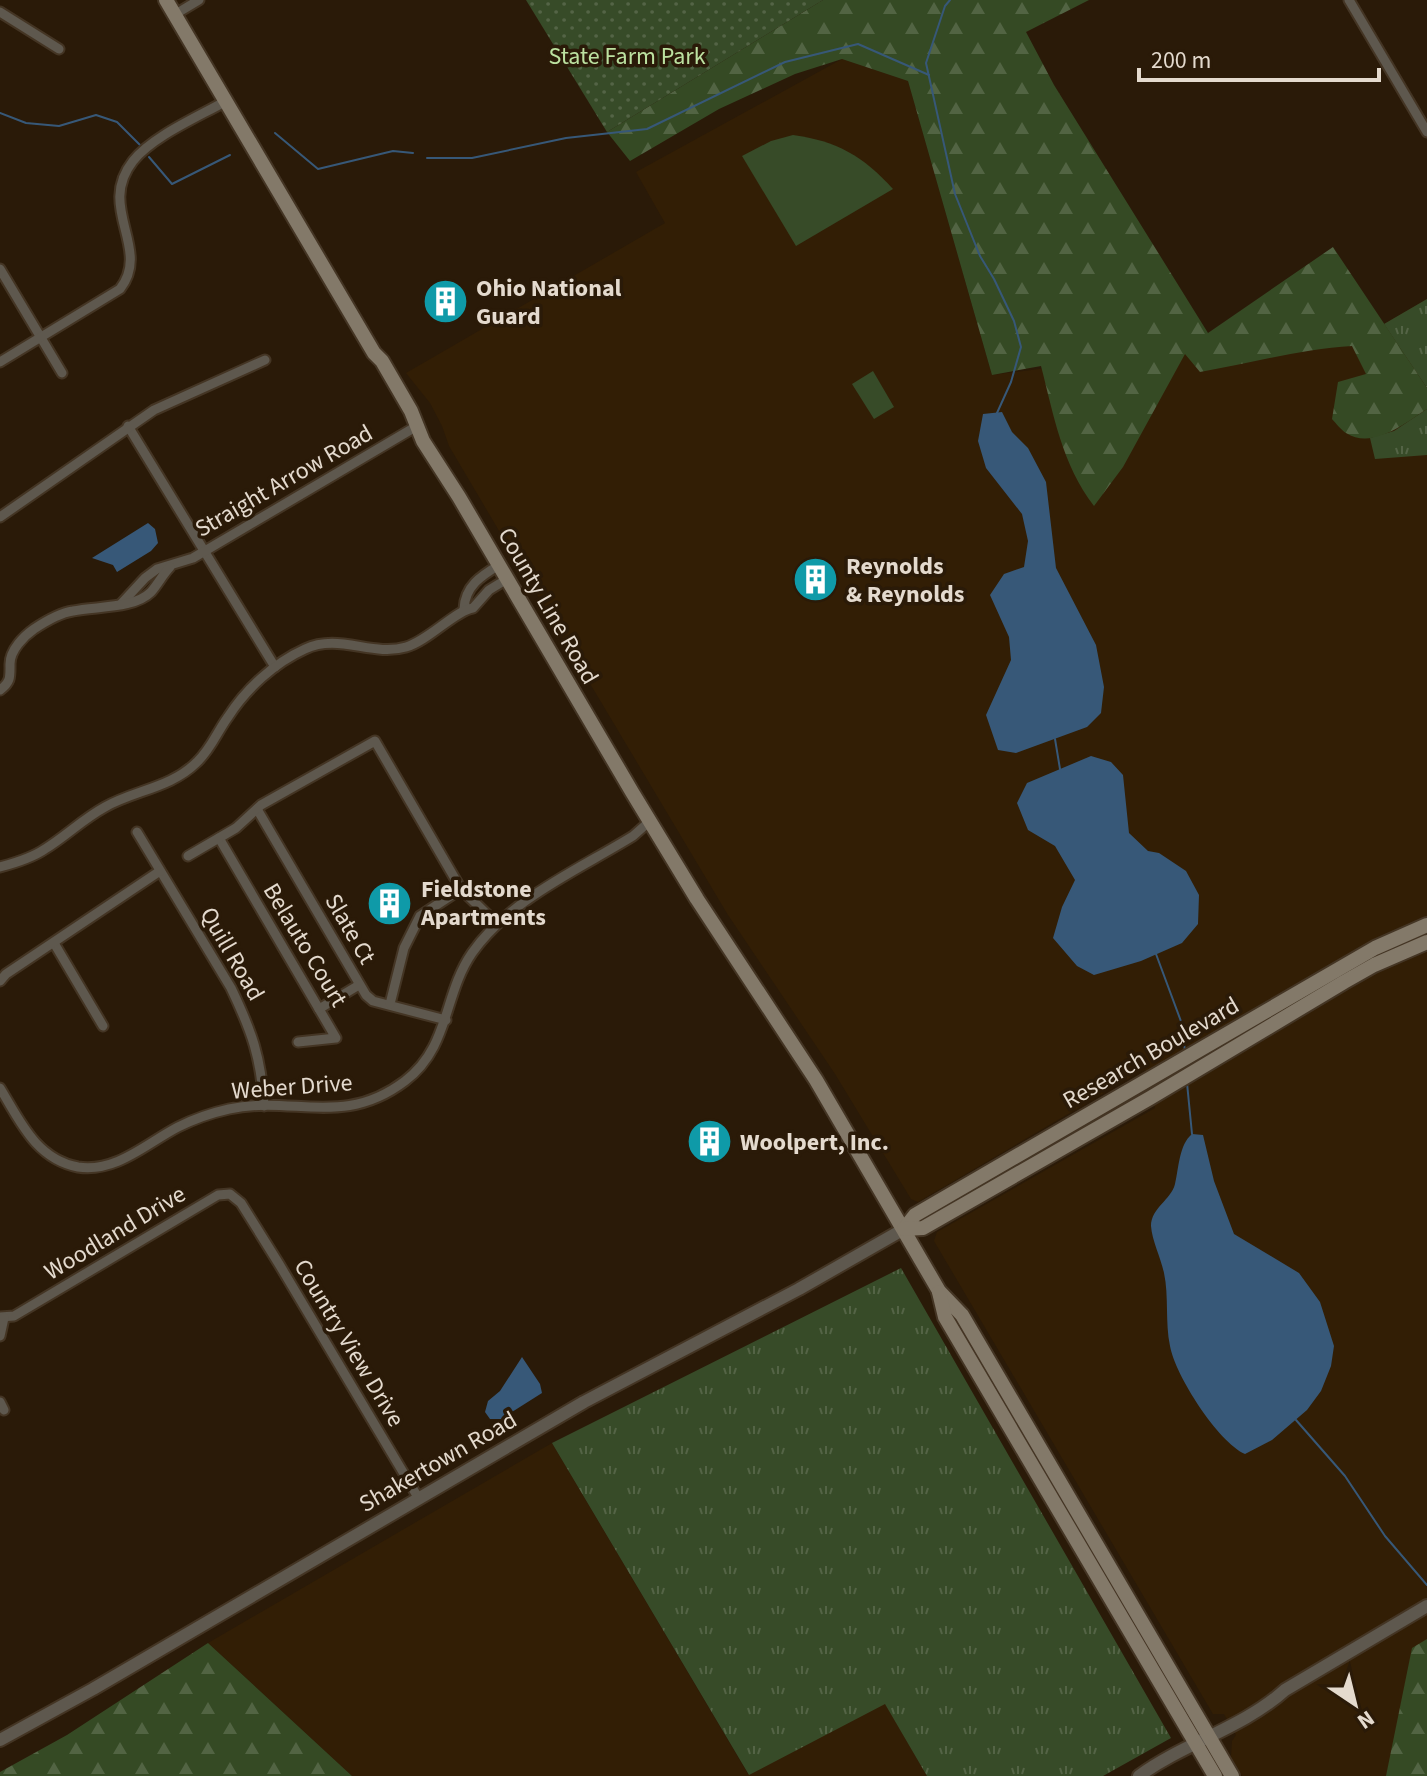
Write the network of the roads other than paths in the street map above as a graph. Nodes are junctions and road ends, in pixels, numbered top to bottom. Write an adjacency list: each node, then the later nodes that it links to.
1 (166, 0): 5 (main road, County Line Road)
2 (199, 0): 5 (street)
3 (1349, 0): 8 (street)
4 (0, 12): 6 (street)
5 (174, 15): 7 (main road, County Line Road)
6 (59, 49)
7 (226, 101): 10 (street); 15 (main road, County Line Road)
8 (1427, 132)
9 (0, 269): 10 (street)
10 (40, 338): 12 (street); 13 (street)
11 (265, 360): 14 (street)
12 (0, 362)
13 (62, 373)
14 (128, 426): 16 (street); 17 (street)
15 (417, 426): 17 (street, Straight Arrow Road); 18 (main road, County Line Road)
16 (0, 517)
17 (204, 550): 21 (street, Straight Arrow Road); 22 (street)
18 (499, 565): 19 (main road, County Line Road); 20 (street)
19 (507, 579): 20 (street); 26 (main road, County Line Road)
20 (464, 609): 22 (street)
21 (10, 663): 23 (street, Straight Arrow Road); 24 (street, Straight Arrow Road)
22 (275, 667): 30 (street)
23 (0, 668)
24 (0, 690)
25 (257, 809): 28 (street); 32 (street); 38 (street, Slate Ct)
26 (650, 821): 33 (street, Weber Drive); 47 (main road, County Line Road)
27 (137, 832): 31 (street, Quill Road)
28 (219, 838): 29 (street); 40 (street, Belauto Court)
29 (188, 856)
30 (0, 867)
31 (160, 871): 36 (street); 45 (street, Quill Road)
32 (461, 889): 33 (street); 39 (street)
33 (497, 924): 41 (street, Weber Drive)
34 (1427, 925): 47 (main road, Research Boulevard)
35 (1427, 942): 47 (main road, Research Boulevard)
36 (54, 943): 37 (street); 42 (street)
37 (0, 981)
38 (359, 985): 39 (street, Slate Ct); 40 (street)
39 (390, 1004): 41 (street, Slate Ct)
40 (319, 1009): 43 (street, Belauto Court)
41 (446, 1020): 45 (street, Weber Drive)
42 (103, 1026)
43 (298, 1042)
44 (0, 1088): 45 (street, Weber Drive)
45 (264, 1106)
46 (244, 1208): 48 (street, Woodland Drive); 50 (street, Country View Drive)
47 (904, 1229): 50 (street, Shakertown Road); 53 (main road)
48 (2, 1317): 49 (street)
49 (0, 1336)
50 (419, 1499): 52 (street, Shakertown Road)
51 (1422, 1609): 53 (street)
52 (0, 1740)
53 (1202, 1740): 54 (street); 55 (main road); 56 (main road)
54 (1139, 1776)
55 (1215, 1776)
56 (1232, 1776)

